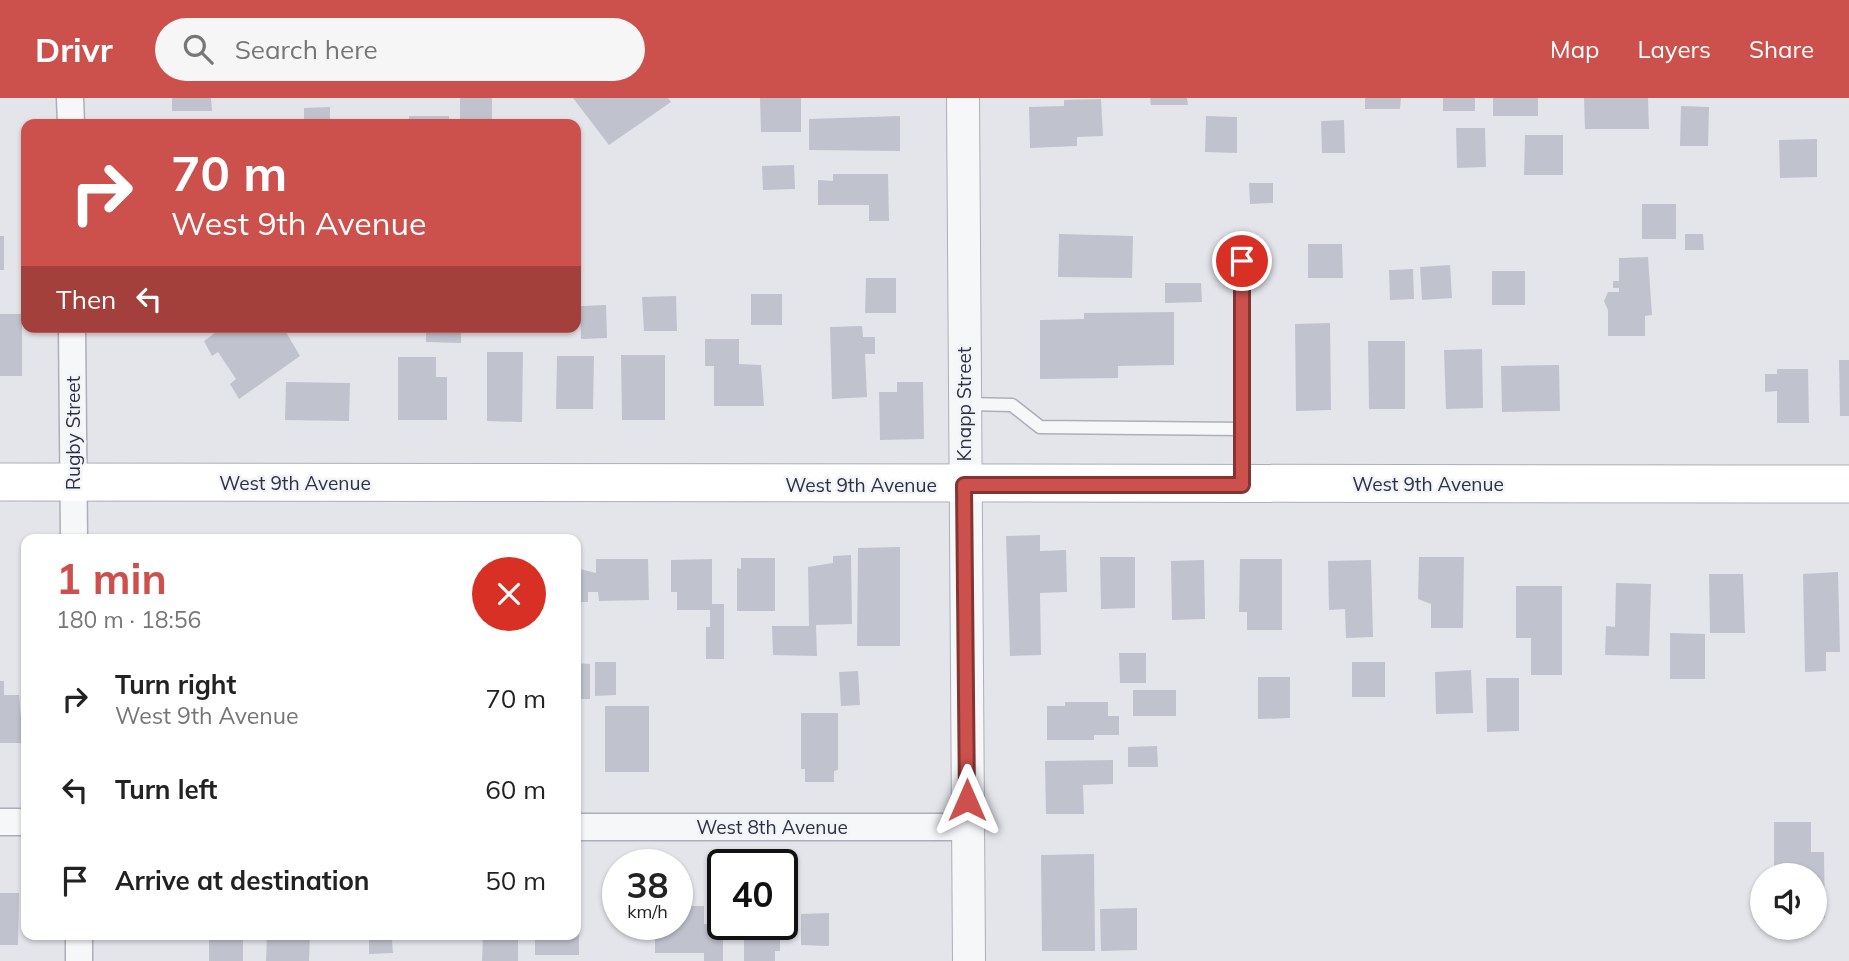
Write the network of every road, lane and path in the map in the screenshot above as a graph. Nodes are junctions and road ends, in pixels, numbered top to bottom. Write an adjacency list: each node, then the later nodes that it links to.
1 (70, 98): 3 (street)
2 (963, 98): 6 (street, Knapp Street)
3 (71, 119)
4 (1242, 261): 7 (lane)
5 (72, 333): 9 (street, Rugby Street)
6 (964, 403): 7 (lane); 11 (street, Knapp Street)
7 (1242, 429): 12 (lane)
8 (0, 482): 9 (main road, West 9th Avenue)
9 (73, 482): 11 (main road, West 9th Avenue); 13 (street, Rugby Street)
10 (1849, 484): 12 (main road, West 9th Avenue)
11 (964, 485): 12 (main road, West 9th Avenue); 17 (street, Knapp Street)
12 (1242, 485)
13 (74, 534)
14 (0, 822): 15 (street)
15 (21, 822)
16 (581, 827): 17 (street, West 8th Avenue)
17 (967, 827): 20 (street, Knapp Street)
18 (79, 940): 19 (street)
19 (79, 961)
20 (969, 961)

